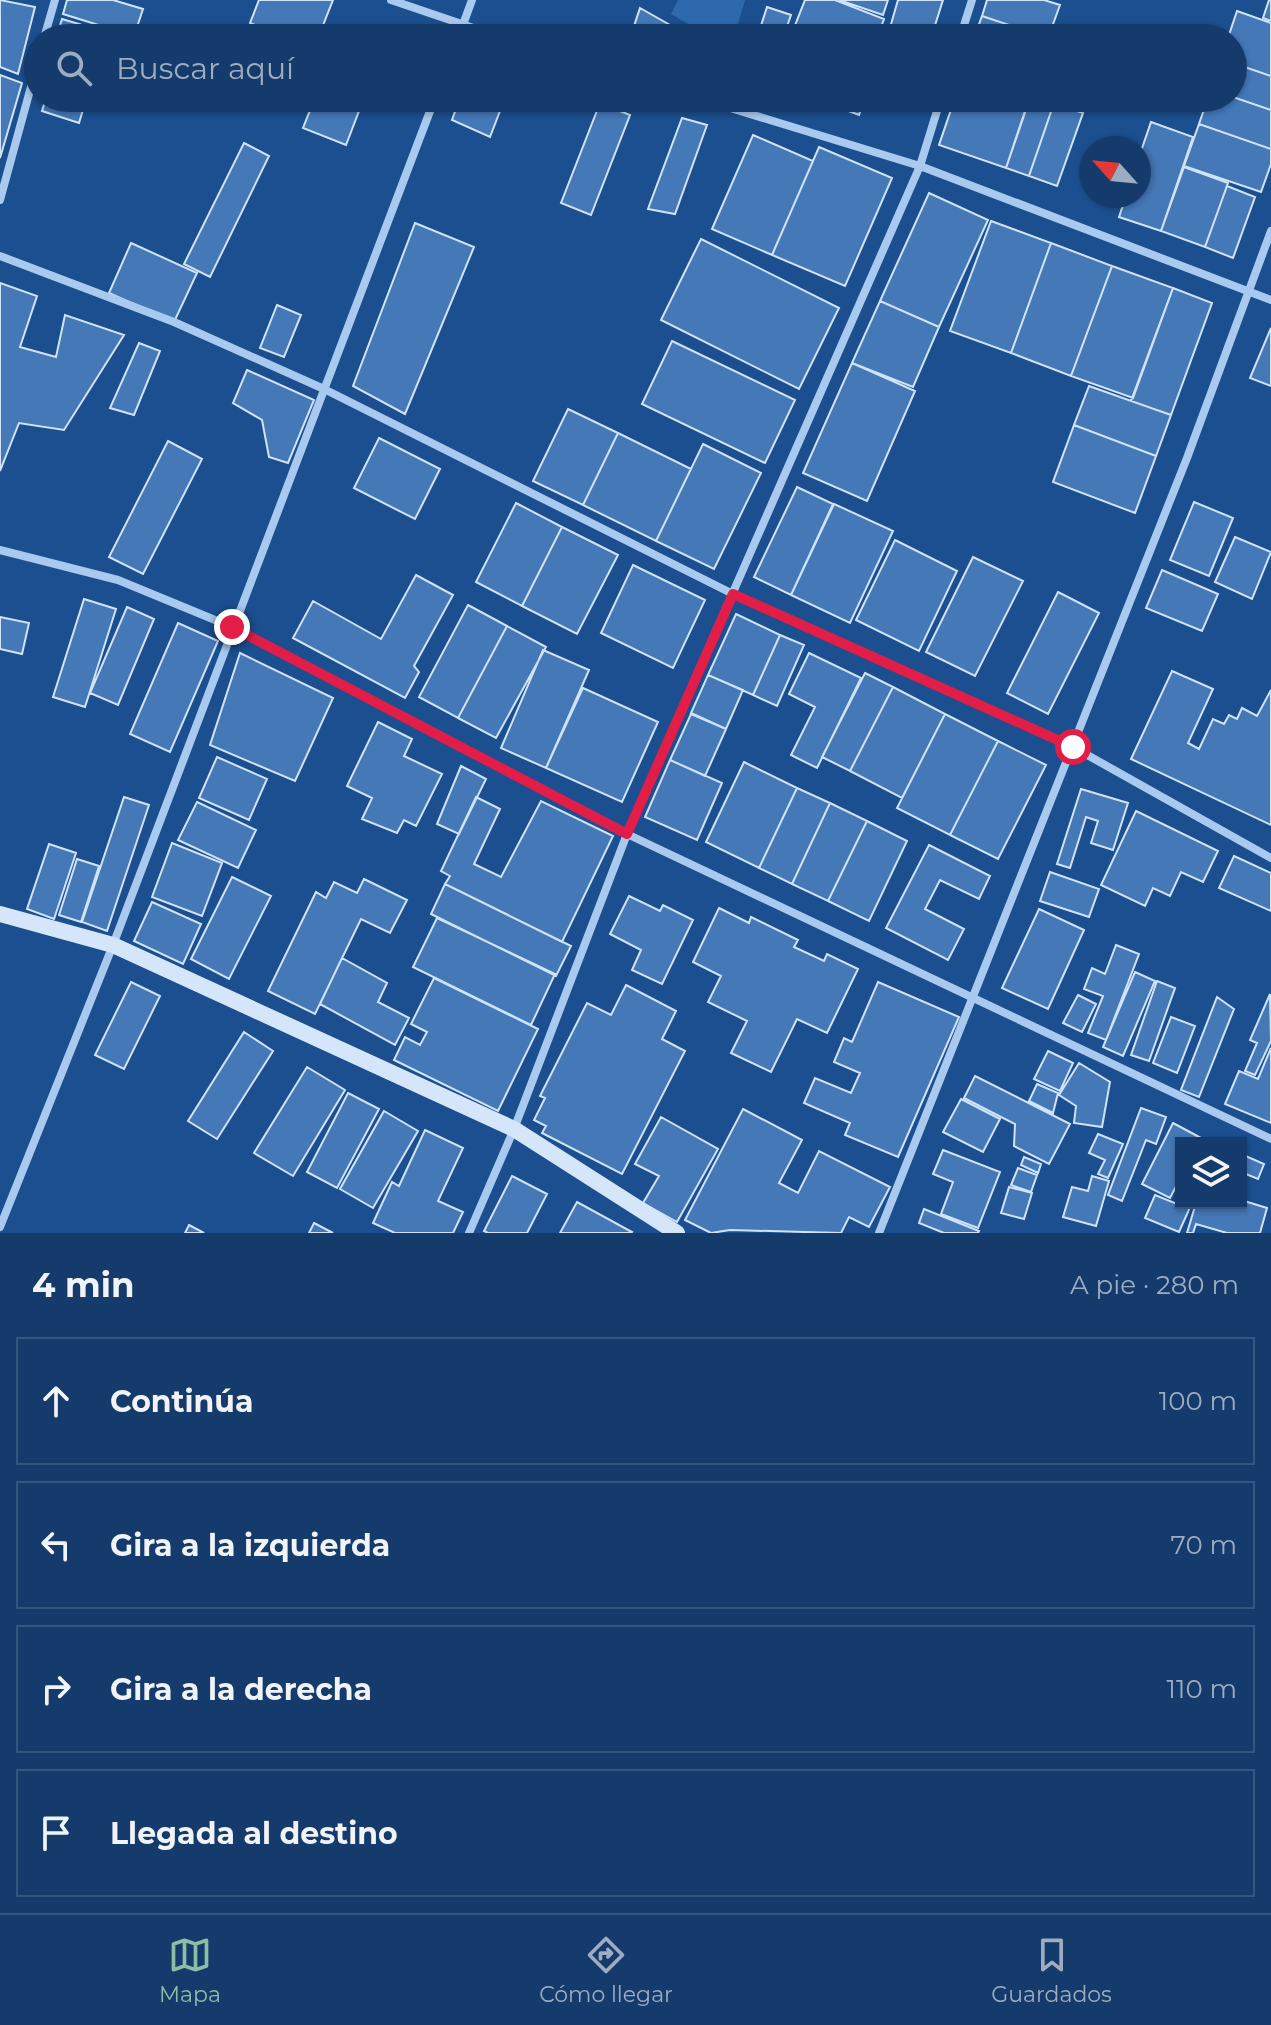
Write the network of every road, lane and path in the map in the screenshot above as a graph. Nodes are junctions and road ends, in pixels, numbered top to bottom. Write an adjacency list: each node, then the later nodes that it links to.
1 (55, 0): 5 (street)
2 (391, 0): 6 (street)
3 (472, 0): 7 (street)
4 (972, 0): 8 (street)
5 (48, 24)
6 (457, 24)
7 (464, 24)
8 (964, 24)
9 (24, 112): 14 (street)
10 (430, 112): 19 (street)
11 (744, 112): 13 (street)
12 (937, 112): 13 (street)
13 (920, 166): 17 (street); 21 (street)
14 (0, 200)
15 (1271, 231): 17 (street)
16 (0, 256): 19 (street)
17 (1250, 293): 18 (street); 23 (street)
18 (1271, 300)
19 (324, 389): 21 (street); 22 (street)
20 (0, 550): 22 (street)
21 (733, 594): 23 (street); 24 (street)
22 (232, 627): 24 (street); 27 (street)
23 (1073, 747): 25 (street); 28 (street)
24 (627, 834): 28 (street); 29 (street)
25 (1271, 858)
26 (0, 914): 27 (street)
27 (113, 945): 29 (street); 31 (street)
28 (973, 996): 30 (street); 34 (street)
29 (514, 1129): 32 (street); 33 (street)
30 (1271, 1139)
31 (0, 1227)
32 (469, 1233)
33 (677, 1233)
34 (879, 1233)

